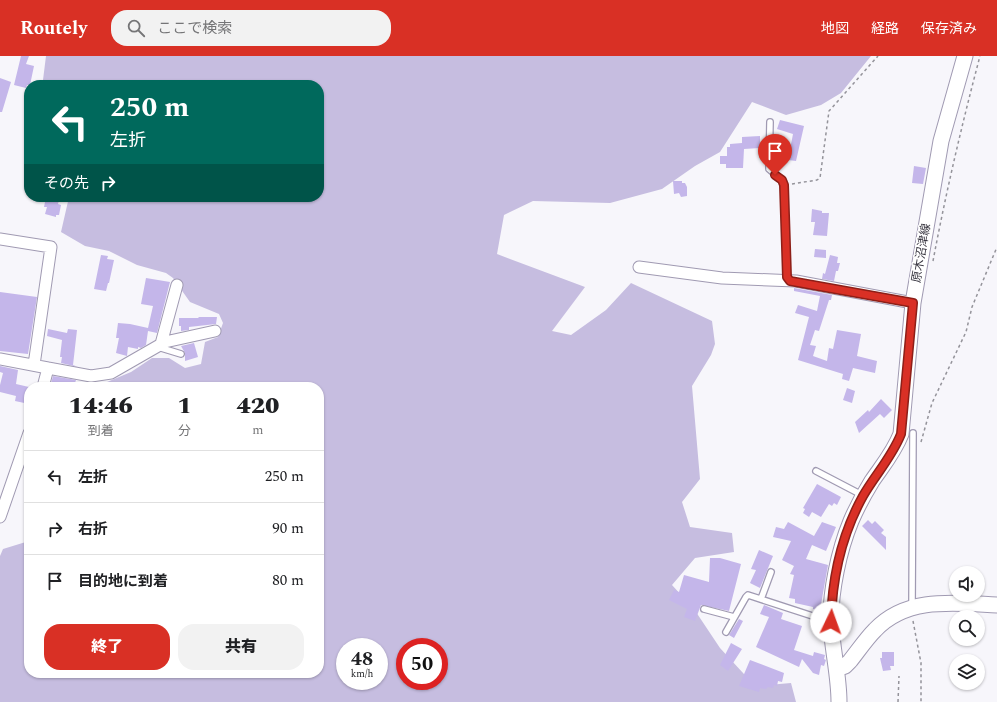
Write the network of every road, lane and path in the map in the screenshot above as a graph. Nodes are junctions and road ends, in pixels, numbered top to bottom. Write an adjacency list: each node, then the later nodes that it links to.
1 (878, 56): 5 (path)
2 (965, 56): 12 (main road, 原木沼津線)
3 (980, 56): 8 (path)
4 (770, 122): 5 (lane)
5 (784, 185): 10 (lane)
6 (0, 239): 17 (street)
7 (997, 247): 22 (path)
8 (933, 264)
9 (639, 267): 10 (street)
10 (790, 281): 12 (street)
11 (177, 286): 14 (street)
12 (913, 303): 24 (main road, 原木沼津線)
13 (215, 331): 14 (street)
14 (158, 345): 15 (lane); 18 (street)
15 (181, 354)
16 (0, 359): 17 (street)
17 (34, 365): 18 (street)
18 (48, 368): 19 (street)
19 (44, 382)
20 (913, 433): 22 (lane)
21 (24, 447): 25 (street)
22 (913, 460): 30 (lane)
23 (816, 471): 24 (lane)
24 (863, 496): 32 (main road, 原木沼津線)
25 (0, 517)
26 (771, 572): 27 (lane)
27 (761, 599): 31 (lane); 32 (lane)
28 (997, 605): 30 (main road)
29 (704, 609): 31 (lane)
30 (914, 610): 34 (main road); 38 (path)
31 (734, 617): 33 (lane)
32 (831, 622): 34 (main road, 原木沼津線)
33 (726, 632)
34 (837, 669): 36 (main road, 原木沼津線)
35 (899, 676): 37 (path)
36 (839, 702)
37 (898, 702)
38 (921, 702)

